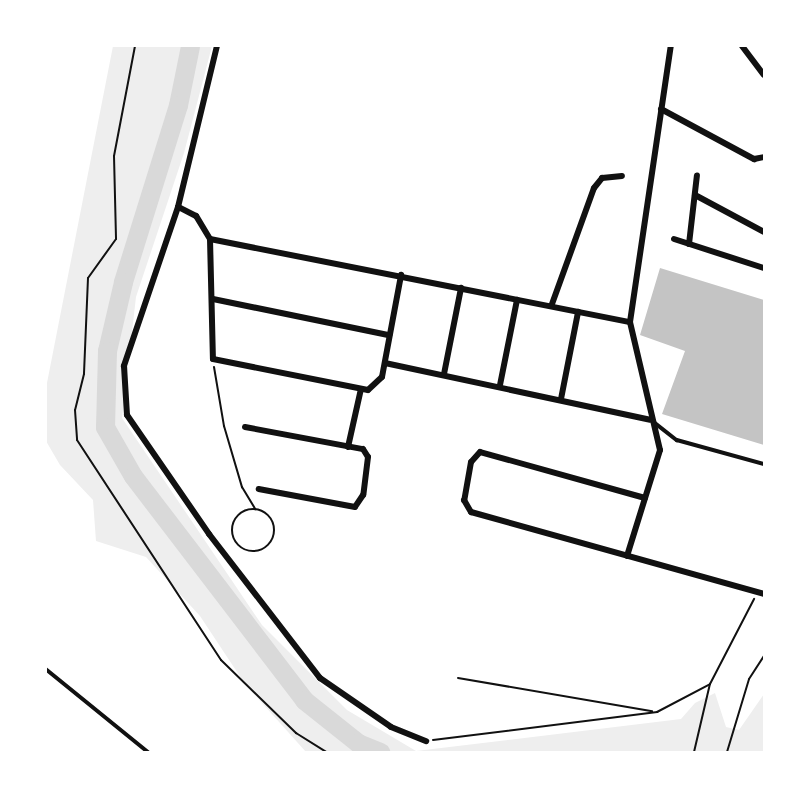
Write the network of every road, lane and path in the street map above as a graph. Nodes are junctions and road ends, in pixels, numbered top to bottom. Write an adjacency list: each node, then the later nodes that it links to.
1 (135, 46): 47 (path)
2 (217, 46): 11 (street)
3 (671, 46): 6 (street)
4 (742, 46): 5 (street)
5 (765, 75)
6 (661, 109): 7 (street); 23 (street)
7 (765, 157)
8 (697, 175): 10 (street)
9 (622, 176): 21 (street)
10 (695, 195): 12 (street); 15 (street)
11 (178, 207): 13 (street); 45 (street)
12 (765, 232)
13 (210, 239): 17 (street); 19 (street)
14 (674, 239): 15 (street)
15 (689, 244): 16 (street)
16 (765, 268)
17 (401, 275): 18 (street); 24 (street)
18 (461, 288): 20 (street); 27 (street)
19 (213, 299): 24 (street); 25 (street)
20 (517, 300): 21 (street); 28 (street)
21 (552, 304): 22 (street)
22 (578, 312): 23 (street); 30 (street)
23 (629, 322): 31 (street)
24 (389, 335): 26 (street)
25 (213, 359): 29 (street); 37 (path)
26 (385, 363): 27 (street); 29 (street)
27 (444, 374): 28 (street)
28 (500, 384): 30 (street)
29 (364, 389): 33 (street)
30 (561, 399): 31 (street)
31 (650, 420): 34 (lane); 36 (street)
32 (245, 427): 33 (street)
33 (348, 447): 35 (street)
34 (765, 464)
35 (259, 489)
36 (646, 498): 38 (street); 38 (street)
37 (254, 509): 37 (path)
38 (627, 556): 39 (street)
39 (761, 593): 43 (path)
40 (765, 656): 49 (path)
41 (46, 669): 46 (lane)
42 (458, 678): 44 (path)
43 (710, 684): 44 (path); 48 (path)
44 (657, 712): 45 (path)
45 (426, 741)
46 (148, 752)
47 (326, 752)
48 (694, 752)
49 (727, 752)

